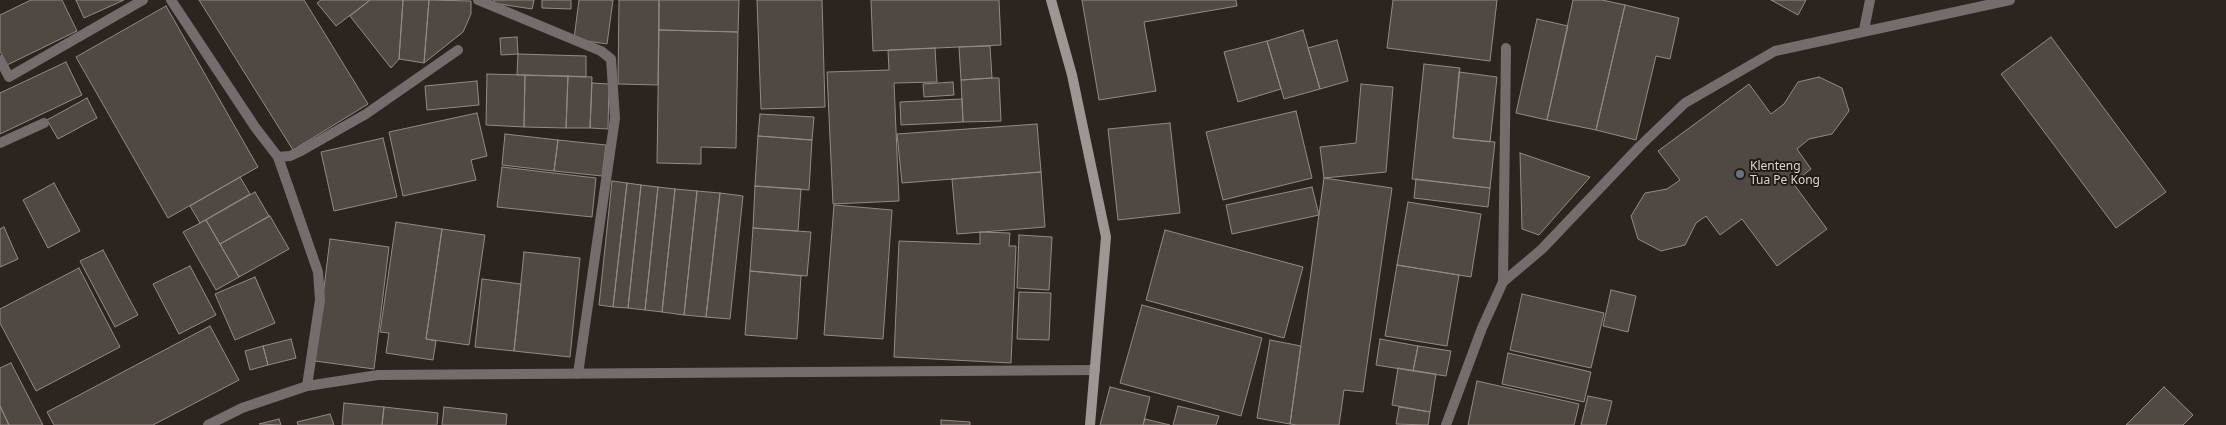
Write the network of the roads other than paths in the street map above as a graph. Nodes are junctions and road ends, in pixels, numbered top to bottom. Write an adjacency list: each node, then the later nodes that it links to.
1 (143, 0): 10 (street)
2 (171, 0): 13 (street)
3 (478, 0): 16 (street)
4 (1051, 0): 15 (street)
5 (1870, 0): 7 (street)
6 (2010, 0): 7 (street)
7 (1864, 30): 14 (street)
8 (1506, 48): 14 (street)
9 (458, 50): 13 (street)
10 (0, 60)
11 (44, 123): 12 (street)
12 (0, 143)
13 (278, 156): 17 (street)
14 (1503, 282): 21 (street)
15 (1095, 370): 16 (street); 20 (street)
16 (578, 374): 17 (street)
17 (308, 386): 18 (street)
18 (227, 421): 19 (street)
19 (208, 425)
20 (1090, 425)
21 (1446, 425)

